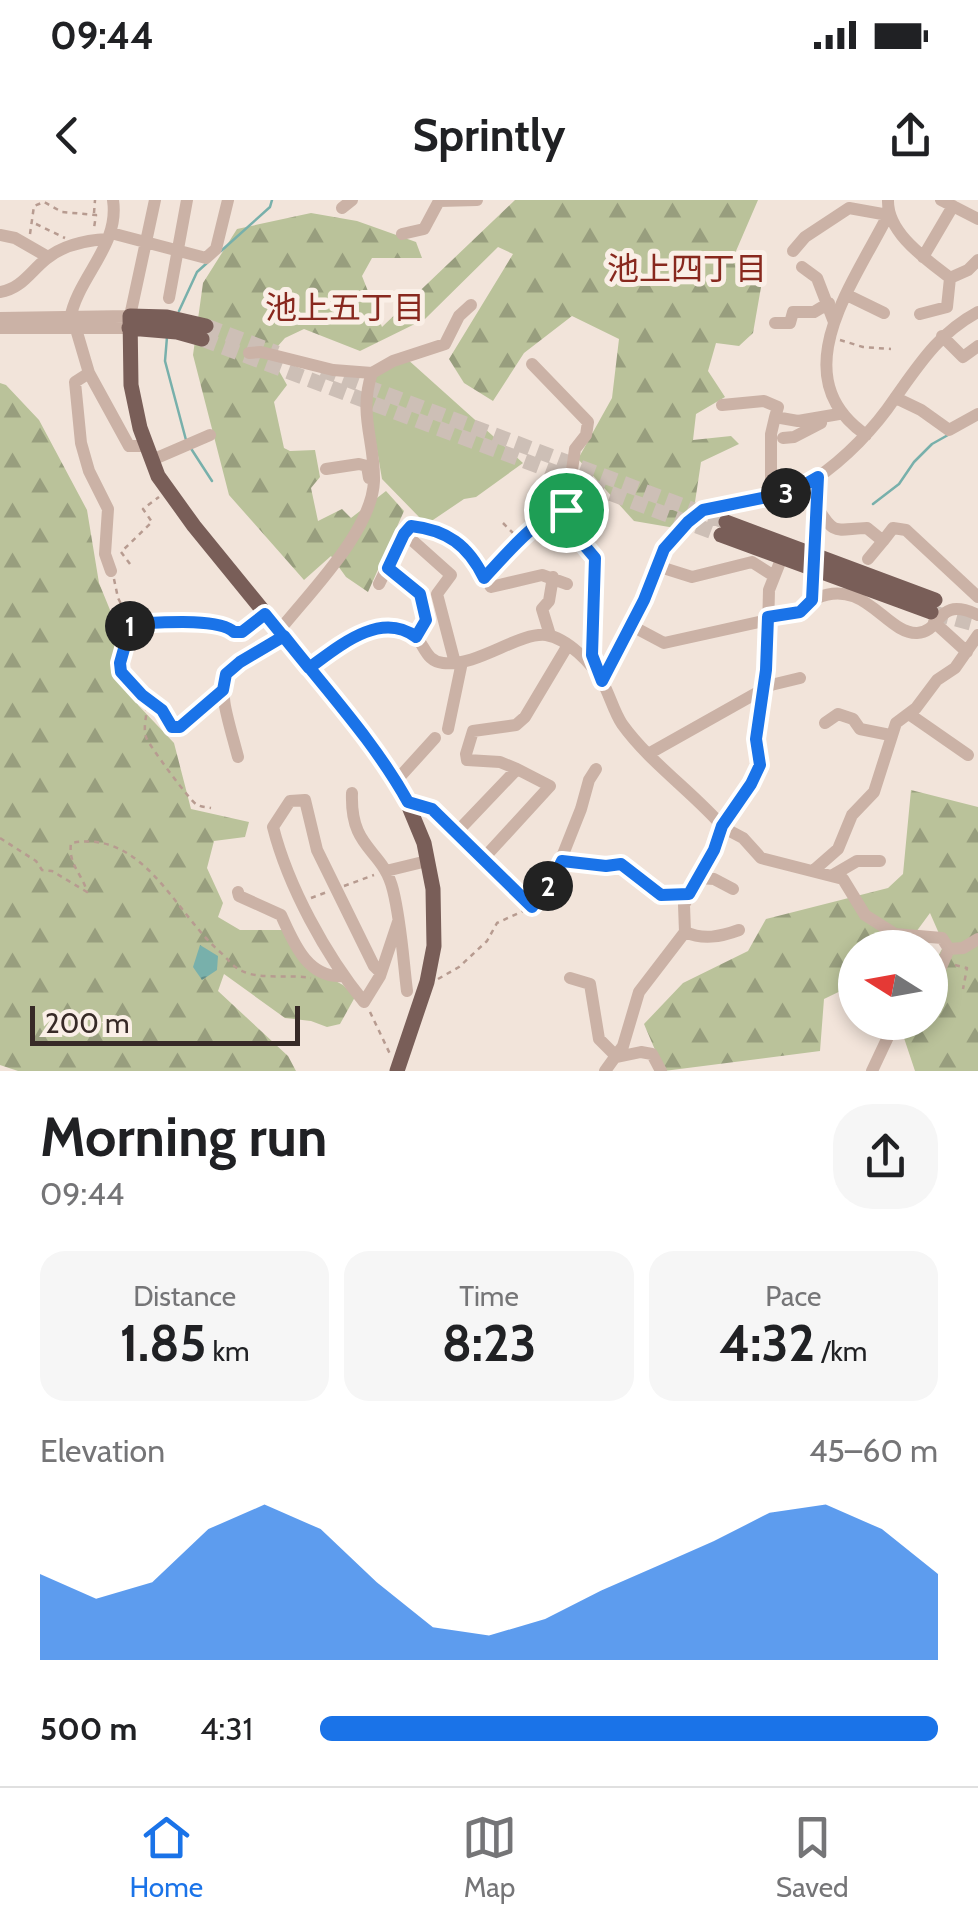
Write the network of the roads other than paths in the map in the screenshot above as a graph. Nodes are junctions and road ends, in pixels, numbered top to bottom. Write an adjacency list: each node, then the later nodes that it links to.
1 (113, 200): 12 (street)
2 (155, 200): 13 (street)
3 (187, 200): 14 (street)
4 (228, 200): 14 (street)
5 (477, 200): 6 (street)
6 (435, 201): 10 (street)
7 (948, 202): 9 (street); 16 (street)
8 (888, 207): 15 (street); 16 (street); 22 (street)
9 (978, 220)
10 (402, 234)
11 (0, 235): 17 (street)
12 (110, 236): 13 (street); 17 (street); 33 (street)
13 (146, 244): 14 (street); 30 (street)
14 (176, 251): 23 (street)
15 (793, 251)
16 (923, 256): 20 (street)
17 (48, 257): 21 (street)
18 (978, 260): 20 (street)
19 (802, 267): 24 (street)
20 (950, 278): 28 (street)
21 (0, 292)
22 (847, 295): 27 (street); 31 (street)
23 (169, 298)
24 (829, 303): 31 (street); 32 (street)
25 (472, 305): 41 (street)
26 (978, 312): 36 (street)
27 (884, 313)
28 (920, 314)
29 (0, 318): 33 (street)
30 (130, 322): 33 (street); 35 (main road); 50 (main road)
31 (834, 322): 46 (street)
32 (775, 323)
33 (73, 324): 34 (street); 40 (street)
34 (0, 328)
35 (204, 333)
36 (942, 336): 37 (street); 42 (street)
37 (978, 346)
38 (249, 354): 41 (street)
39 (532, 364): 56 (street)
40 (89, 373): 50 (street); 64 (street)
41 (372, 373): 53 (street)
42 (896, 398): 44 (street); 49 (street)
43 (722, 405): 45 (street)
44 (978, 414)
45 (775, 417): 46 (street); 48 (street)
46 (842, 417): 48 (street); 49 (street)
47 (210, 436): 50 (street)
48 (777, 436): 54 (street)
49 (866, 436): 52 (street)
50 (149, 453): 71 (main road)
51 (326, 470): 53 (street)
52 (818, 477): 54 (street); 55 (street)
53 (374, 481): 76 (street)
54 (772, 495): 62 (street)
55 (816, 506): 58 (street); 61 (street)
56 (566, 510): 66 (street); 85 (street)
57 (404, 534): 63 (street); 66 (street); 82 (street)
58 (883, 541): 60 (street); 68 (street)
59 (782, 557): 61 (main road); 61 (main road); 65 (street)
60 (868, 559)
61 (814, 562): 69 (street); 70 (main road)
62 (657, 566): 65 (street); 75 (street)
63 (388, 568): 67 (street); 79 (street)
64 (111, 571)
65 (774, 576): 73 (street)
66 (484, 578): 77 (street)
67 (379, 584)
68 (978, 596)
69 (812, 600): 70 (street); 73 (street)
70 (933, 611): 72 (street); 81 (street)
71 (265, 614): 74 (street); 76 (main road)
72 (978, 615)
73 (768, 617): 75 (street); 87 (street)
74 (229, 626)
75 (632, 626): 85 (street)
76 (281, 634): 83 (main road); 86 (street)
77 (550, 635): 80 (street); 82 (street)
78 (978, 636): 81 (street)
79 (416, 637): 82 (street); 83 (street)
80 (568, 645): 85 (street); 98 (street)
81 (967, 652): 88 (street)
82 (458, 662): 92 (street)
83 (309, 668): 100 (main road)
84 (800, 678): 87 (street)
85 (601, 679): 95 (street)
86 (223, 690): 90 (street); 97 (street)
87 (764, 690): 91 (street); 95 (street)
88 (909, 714): 93 (street); 96 (street)
89 (825, 723): 93 (street)
90 (170, 724)
91 (759, 727)
92 (448, 728)
93 (890, 735): 110 (street)
94 (435, 738): 100 (street)
95 (650, 753): 104 (street)
96 (968, 755)
97 (238, 756)
98 (517, 769): 105 (street); 106 (street)
99 (596, 769): 108 (street)
100 (396, 780): 102 (main road)
101 (352, 793): 111 (street)
102 (408, 802): 105 (street); 107 (main road)
103 (736, 804): 104 (street)
104 (723, 827): 110 (street); 113 (street)
105 (456, 833): 106 (street)
106 (483, 859): 108 (street)
107 (427, 860): 111 (street); 129 (main road)
108 (562, 861): 116 (street)
109 (880, 861): 112 (street)
110 (814, 870): 112 (street)
111 (386, 871): 117 (street)
112 (833, 875): 121 (street)
113 (699, 878): 114 (street); 116 (street)
114 (733, 890)
115 (238, 892): 123 (street)
116 (689, 894): 119 (street)
117 (398, 922): 122 (street); 125 (street)
118 (739, 930): 119 (street)
119 (684, 932): 127 (street)
120 (978, 939): 121 (street)
121 (949, 950)
122 (381, 974): 123 (street); 123 (street)
123 (342, 976)
124 (570, 978): 127 (street)
125 (407, 991)
126 (886, 1040): 130 (street)
127 (617, 1057): 131 (street); 132 (street)
128 (858, 1062): 130 (street)
129 (398, 1068)
130 (872, 1069)
131 (604, 1071)
132 (660, 1071)

